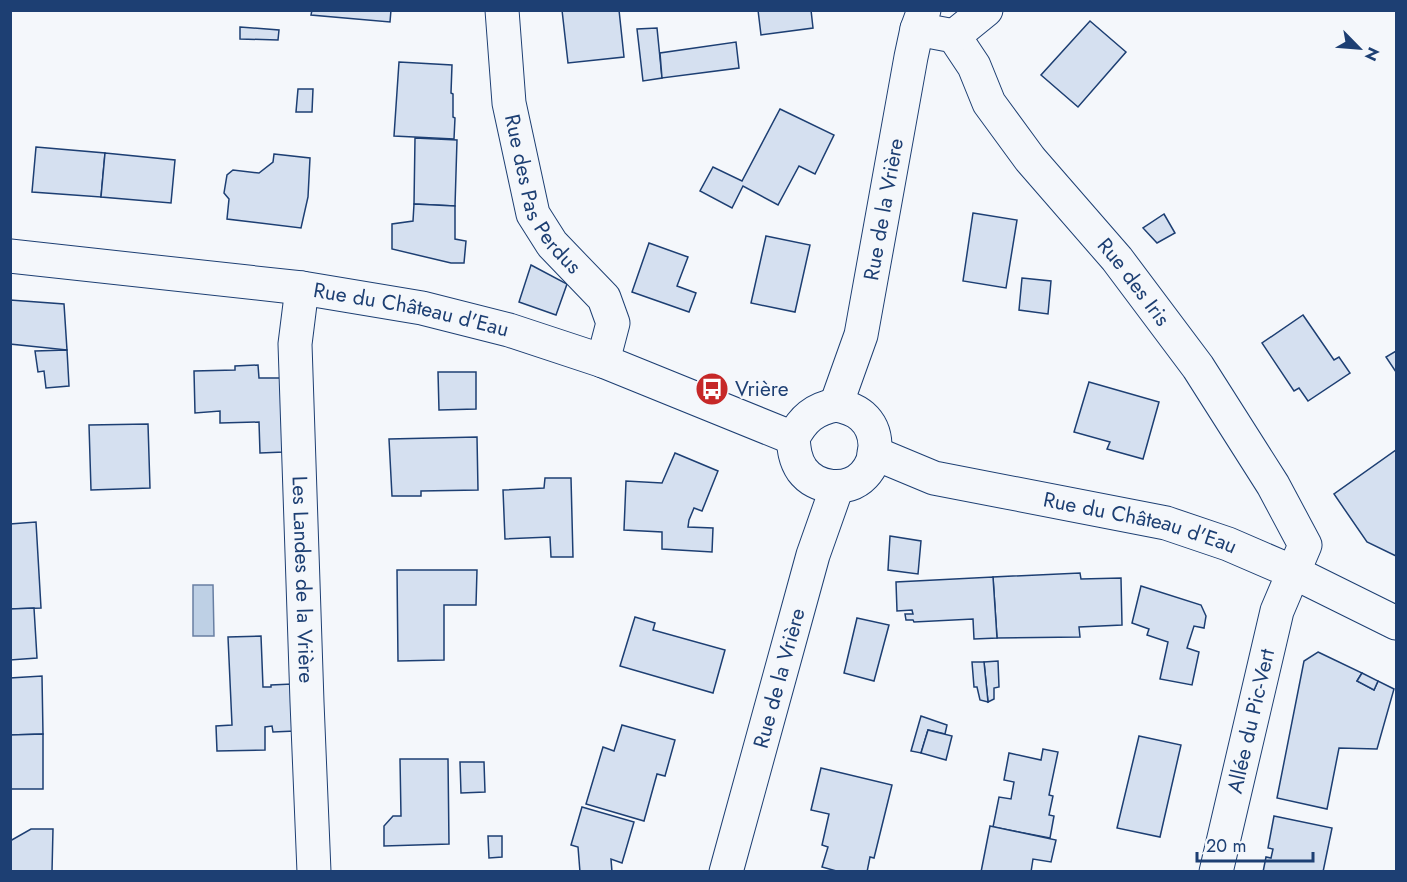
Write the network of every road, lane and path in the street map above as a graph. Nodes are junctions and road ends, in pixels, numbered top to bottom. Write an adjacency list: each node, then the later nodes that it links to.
1 (502, 10): 7 (street, Rue des Pas Perdus)
2 (986, 10): 4 (street)
3 (921, 20): 4 (street); 8 (street, Rue de la Vrière)
4 (954, 36): 12 (street, Rue des Iris)
5 (10, 256): 6 (street, Rue du Château d'Eau)
6 (302, 288): 7 (street, Rue du Château d'Eau); 14 (street, Les Landes de la Vrière)
7 (603, 361): 9 (street, Rue du Château d'Eau)
8 (836, 405): 9 (street); 10 (street)
9 (793, 438): 11 (street)
10 (874, 453): 11 (street); 12 (street, Rue du Château d'Eau)
11 (837, 487): 15 (street, Rue de la Vrière)
12 (1293, 572): 13 (street, Rue du Château d'Eau); 16 (street, Allée du Pic-Vert)
13 (1396, 623)
14 (314, 872)
15 (726, 872)
16 (1216, 872)

